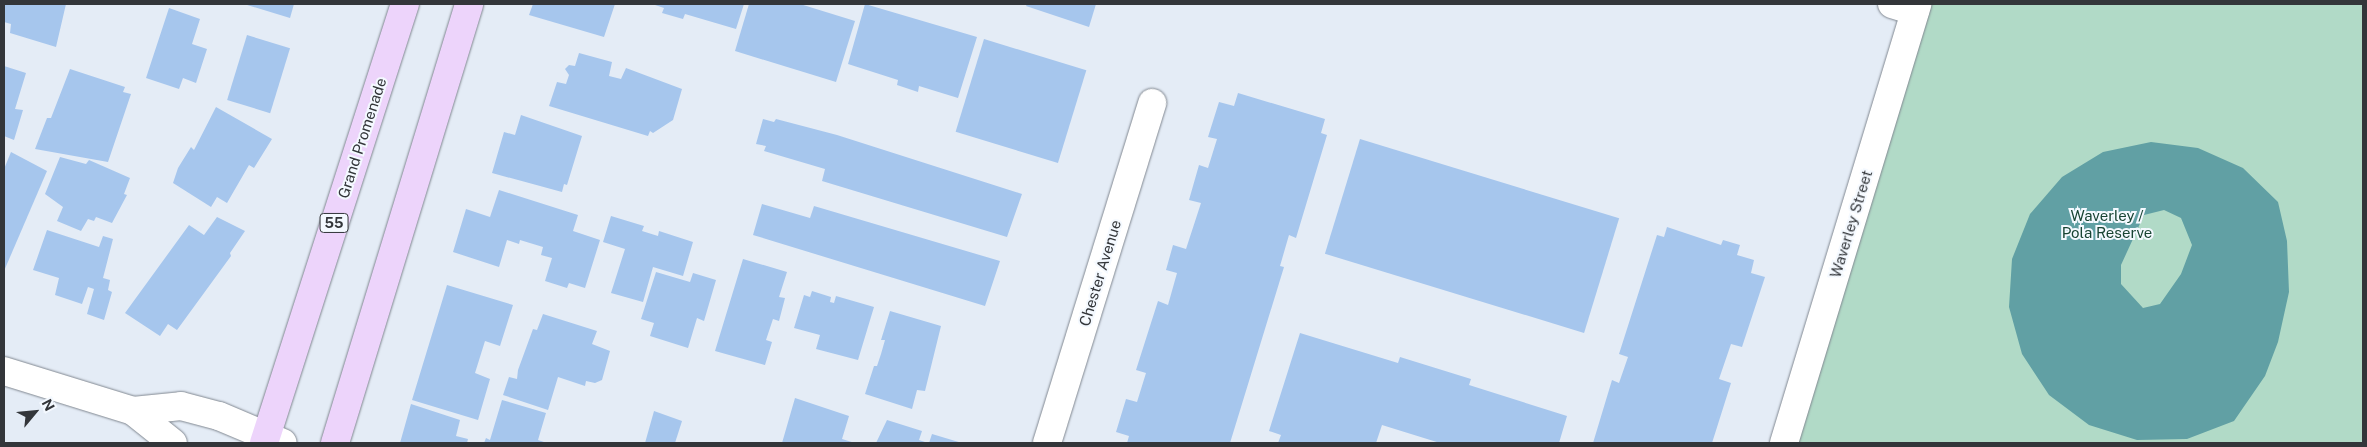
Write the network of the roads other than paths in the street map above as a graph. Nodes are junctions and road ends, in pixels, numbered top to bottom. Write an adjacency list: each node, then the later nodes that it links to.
1 (404, 4): 7 (main road, Grand Promenade / 55)
2 (469, 4): 9 (main road)
3 (1908, 6): 11 (street, Waverley Street)
4 (1152, 103): 10 (street, Chester Avenue)
5 (4, 372): 6 (street)
6 (133, 411): 7 (street); 8 (street)
7 (271, 440)
8 (173, 443)
9 (335, 443)
10 (1047, 443)
11 (1784, 443)

